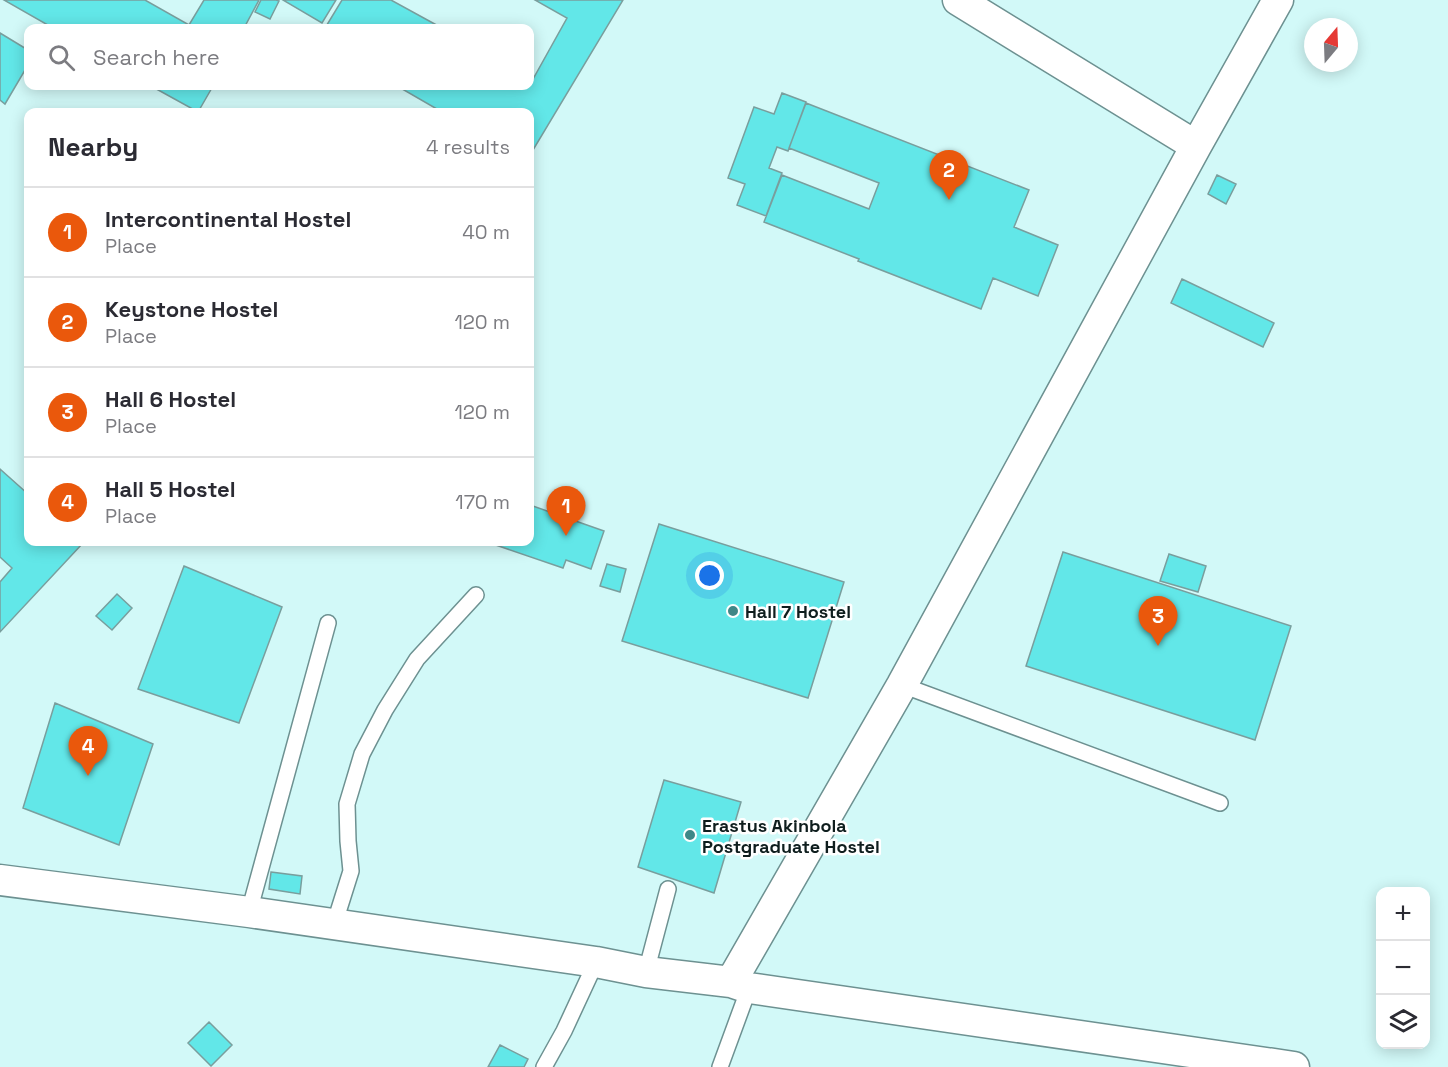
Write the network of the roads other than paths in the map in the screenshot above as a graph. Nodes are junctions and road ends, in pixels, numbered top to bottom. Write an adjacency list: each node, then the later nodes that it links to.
1 (958, 0): 3 (street)
2 (1278, 0): 3 (street)
3 (1196, 146): 6 (street)
4 (476, 595): 11 (lane)
5 (328, 623): 10 (lane)
6 (902, 685): 7 (lane); 14 (street)
7 (1220, 802)
8 (0, 880): 10 (street)
9 (668, 889): 13 (lane)
10 (249, 912): 11 (street)
11 (334, 925): 12 (street)
12 (596, 962): 13 (street); 15 (lane)
13 (646, 972): 14 (street)
14 (740, 985): 16 (lane); 17 (street)
15 (544, 1067)
16 (720, 1067)
17 (1294, 1067)

